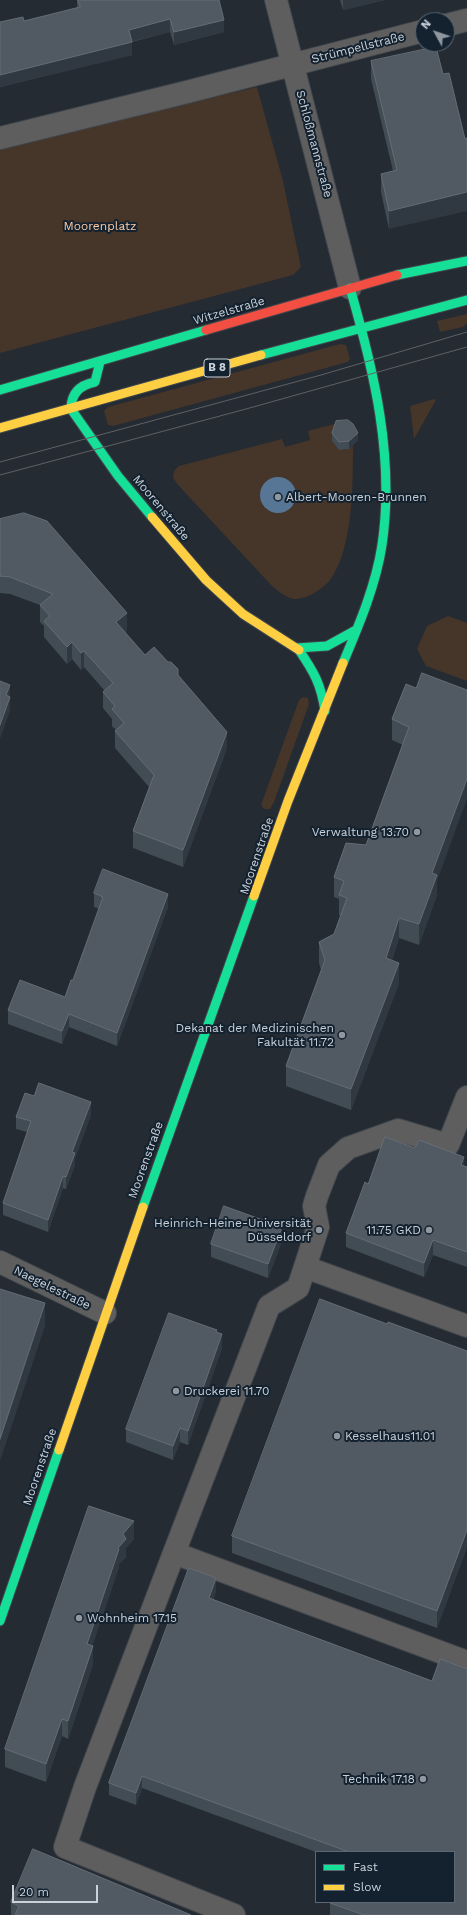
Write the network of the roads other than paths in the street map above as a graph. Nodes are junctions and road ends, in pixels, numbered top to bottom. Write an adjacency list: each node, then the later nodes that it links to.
1 (276, 0): 5 (street, Schloßmannstraße)
2 (467, 20): 3 (street)
3 (455, 23)
4 (415, 33): 5 (street, Strümpellstraße)
5 (292, 64): 6 (street); 8 (street, Schloßmannstraße)
6 (0, 138)
7 (467, 261): 8 (street, Witzelstraße)
8 (350, 288): 10 (street, Moorenstraße); 11 (street, Witzelstraße)
9 (467, 300): 10 (street, B 8)
10 (362, 326): 13 (street, B 8); 15 (street, Moorenstraße)
11 (100, 362): 12 (street, Witzelstraße); 13 (street)
12 (0, 390)
13 (71, 409): 14 (street, B 8); 16 (street, Moorenstraße)
14 (0, 428)
15 (356, 630): 16 (street); 17 (street, Moorenstraße)
16 (297, 648): 17 (street, Moorenstraße)
17 (325, 711): 21 (street, Moorenstraße)
18 (467, 1097): 20 (street)
19 (0, 1262): 21 (street, Naegelestraße)
20 (305, 1267): 22 (street); 23 (street)
21 (105, 1313): 24 (street, Moorenstraße)
22 (467, 1326)
23 (174, 1553): 25 (street); 26 (street)
24 (0, 1621)
25 (467, 1662)
26 (234, 1915)

